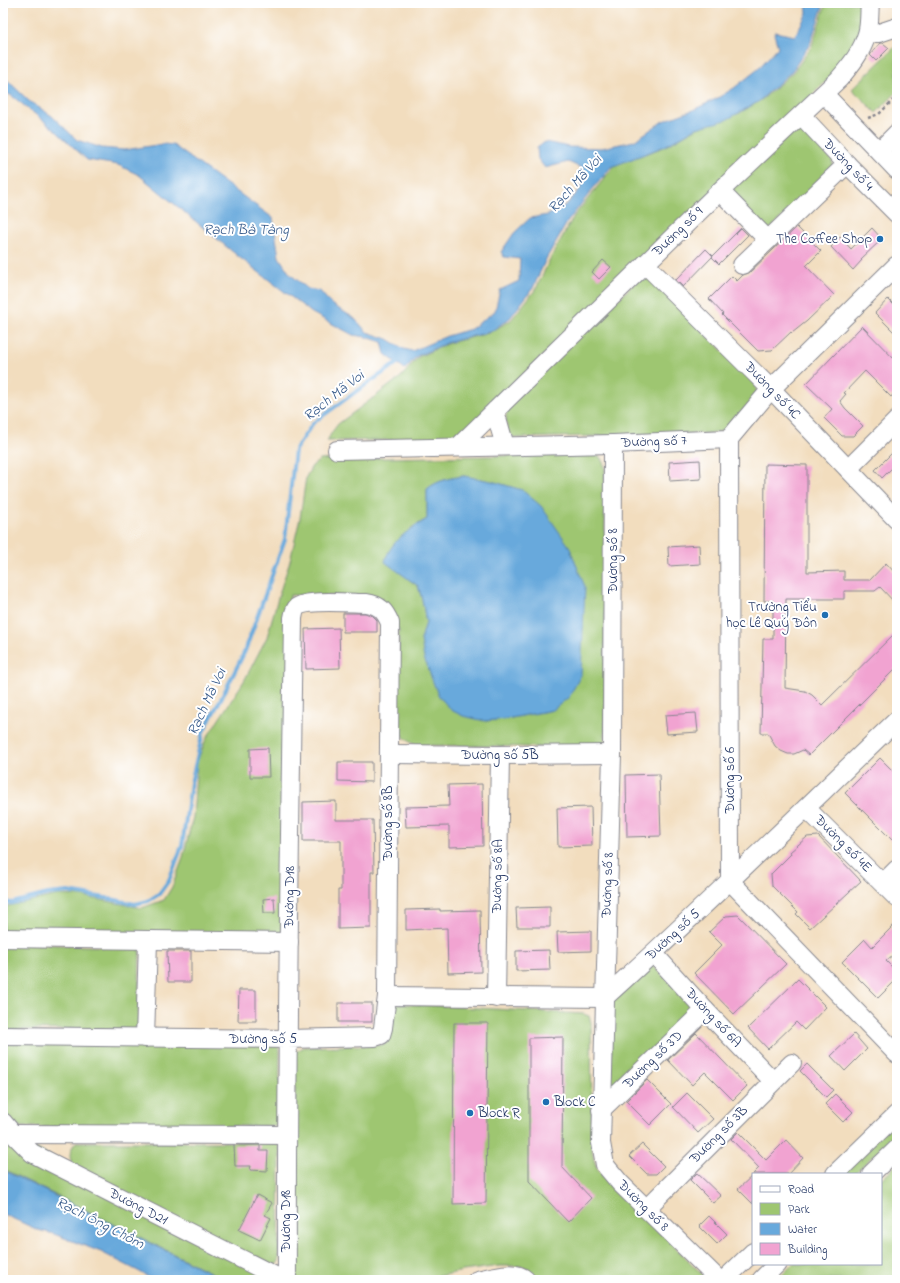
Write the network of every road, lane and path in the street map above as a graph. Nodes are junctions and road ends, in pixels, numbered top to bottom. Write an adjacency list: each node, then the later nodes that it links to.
1 (870, 3): 3 (street, Đường số 9)
2 (897, 26): 3 (street)
3 (868, 33): 4 (street, Đường số 9)
4 (824, 94): 6 (street, Đường số 9); 9 (street)
5 (897, 96): 7 (path)
6 (801, 115): 10 (street, Đường số 4); 12 (street, Đường số 9)
7 (868, 118)
8 (897, 133): 9 (street)
9 (879, 151): 11 (street)
10 (847, 164): 13 (street, Đường số 4); 14 (street)
11 (897, 170)
12 (720, 192): 14 (street); 15 (street, Đường số 9)
13 (897, 214)
14 (768, 240): 16 (street)
15 (646, 264): 18 (street, Đường số 4C); 19 (street, Đường số 9)
16 (742, 265)
17 (897, 265): 18 (street)
18 (771, 389): 21 (street); 26 (street, Đường số 4C)
19 (495, 411): 23 (street); 24 (street, Đường số 9)
20 (897, 420): 26 (street)
21 (729, 439): 22 (street, Đường số 7); 35 (street, Đường số 6)
22 (613, 444): 23 (street, Đường số 7); 31 (street, Đường số 8)
23 (505, 446): 24 (street, Đường số 7)
24 (458, 447): 25 (street, Đường số 7)
25 (337, 450)
26 (848, 469): 27 (street, Đường số 4C)
27 (897, 520)
28 (385, 612): 30 (street, Đường số 8B); 40 (street, Đường D18)
29 (897, 720): 33 (street, Đường số 5)
30 (389, 754): 32 (street, Đường số 5B); 42 (street, Đường số 8B)
31 (612, 754): 32 (street, Đường số 5B); 44 (street, Đường số 8)
32 (500, 755): 43 (street, Đường số 8A)
33 (806, 808): 35 (street, Đường số 5); 36 (street, Đường số 4E)
34 (897, 869): 36 (street)
35 (730, 881): 41 (street, Đường số 5); 50 (street)
36 (883, 883): 37 (street, Đường số 4E)
37 (897, 898)
38 (3, 938): 39 (street)
39 (148, 941): 40 (street); 48 (street)
40 (289, 942): 49 (street, Đường D18)
41 (654, 954): 44 (street, Đường số 5); 45 (street, Đường số 6A)
42 (387, 996): 43 (street); 46 (street, Đường số 8B)
43 (496, 998): 44 (street)
44 (604, 998): 53 (street, Đường số 8)
45 (705, 1010): 52 (street, Đường số 6A); 53 (street, Đường số 3D)
46 (381, 1035): 49 (street, Đường số 5)
47 (3, 1036): 48 (street, Đường số 5)
48 (145, 1038): 49 (street, Đường số 5)
49 (288, 1039): 56 (street, Đường D18)
50 (897, 1054)
51 (792, 1063): 52 (street, Đường số 3B)
52 (773, 1081): 60 (street, Đường số 3B)
53 (601, 1110): 60 (street, Đường số 8)
54 (897, 1114): 58 (street)
55 (8, 1128): 56 (street); 63 (street, Đường D21)
56 (286, 1135): 64 (street, Đường D18)
57 (897, 1149): 59 (street)
58 (836, 1173)
59 (872, 1173)
60 (646, 1209): 67 (street, Đường số 8)
61 (752, 1253): 68 (street)
62 (776, 1265): 69 (street)
63 (283, 1280)
64 (287, 1280)
65 (477, 1280): 66 (street)
66 (526, 1280)
67 (718, 1280)
68 (724, 1280)
69 (761, 1280)

